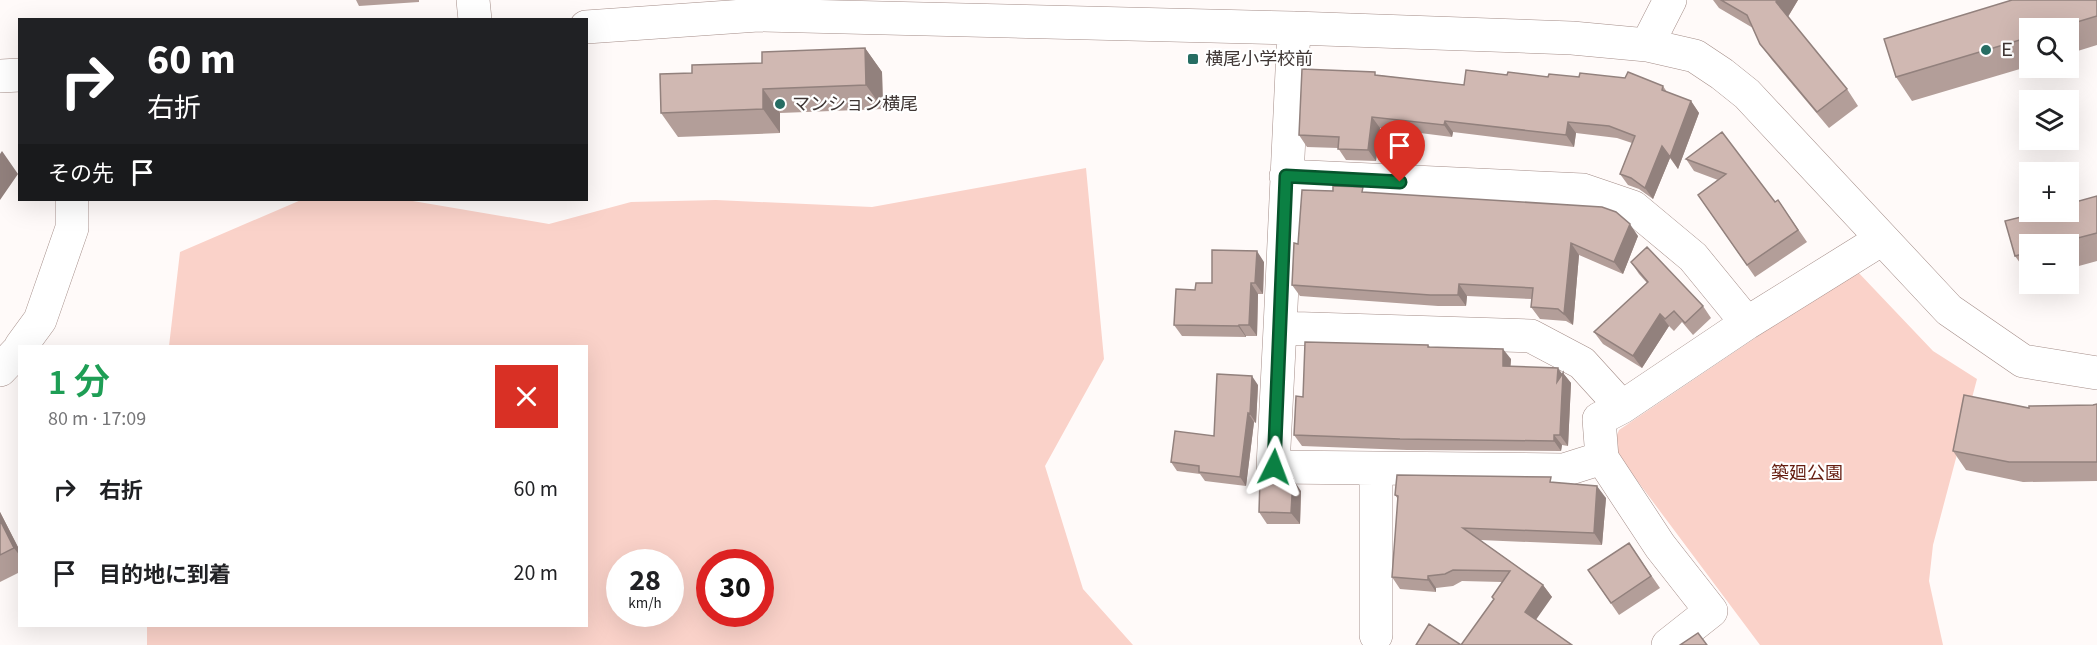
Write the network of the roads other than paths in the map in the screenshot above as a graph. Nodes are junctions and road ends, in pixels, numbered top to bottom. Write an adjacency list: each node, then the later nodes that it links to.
1 (473, 0): 4 (street)
2 (1670, 0): 7 (street)
3 (758, 8): 5 (street); 6 (street)
4 (475, 18)
5 (588, 27)
6 (1294, 28): 7 (street); 10 (street)
7 (1647, 45): 12 (street)
8 (18, 75): 9 (street)
9 (0, 76)
10 (1286, 176): 13 (street); 14 (street)
11 (72, 201): 15 (street)
12 (1882, 239): 13 (street); 18 (street)
13 (1747, 323): 19 (street)
14 (1280, 328): 19 (street); 21 (street)
15 (22, 345)
16 (18, 350): 17 (street)
17 (0, 370)
18 (2097, 373)
19 (1622, 407): 20 (street)
20 (1602, 458): 21 (street); 23 (street)
21 (1376, 469): 22 (street)
22 (1376, 636)
23 (1668, 645)

